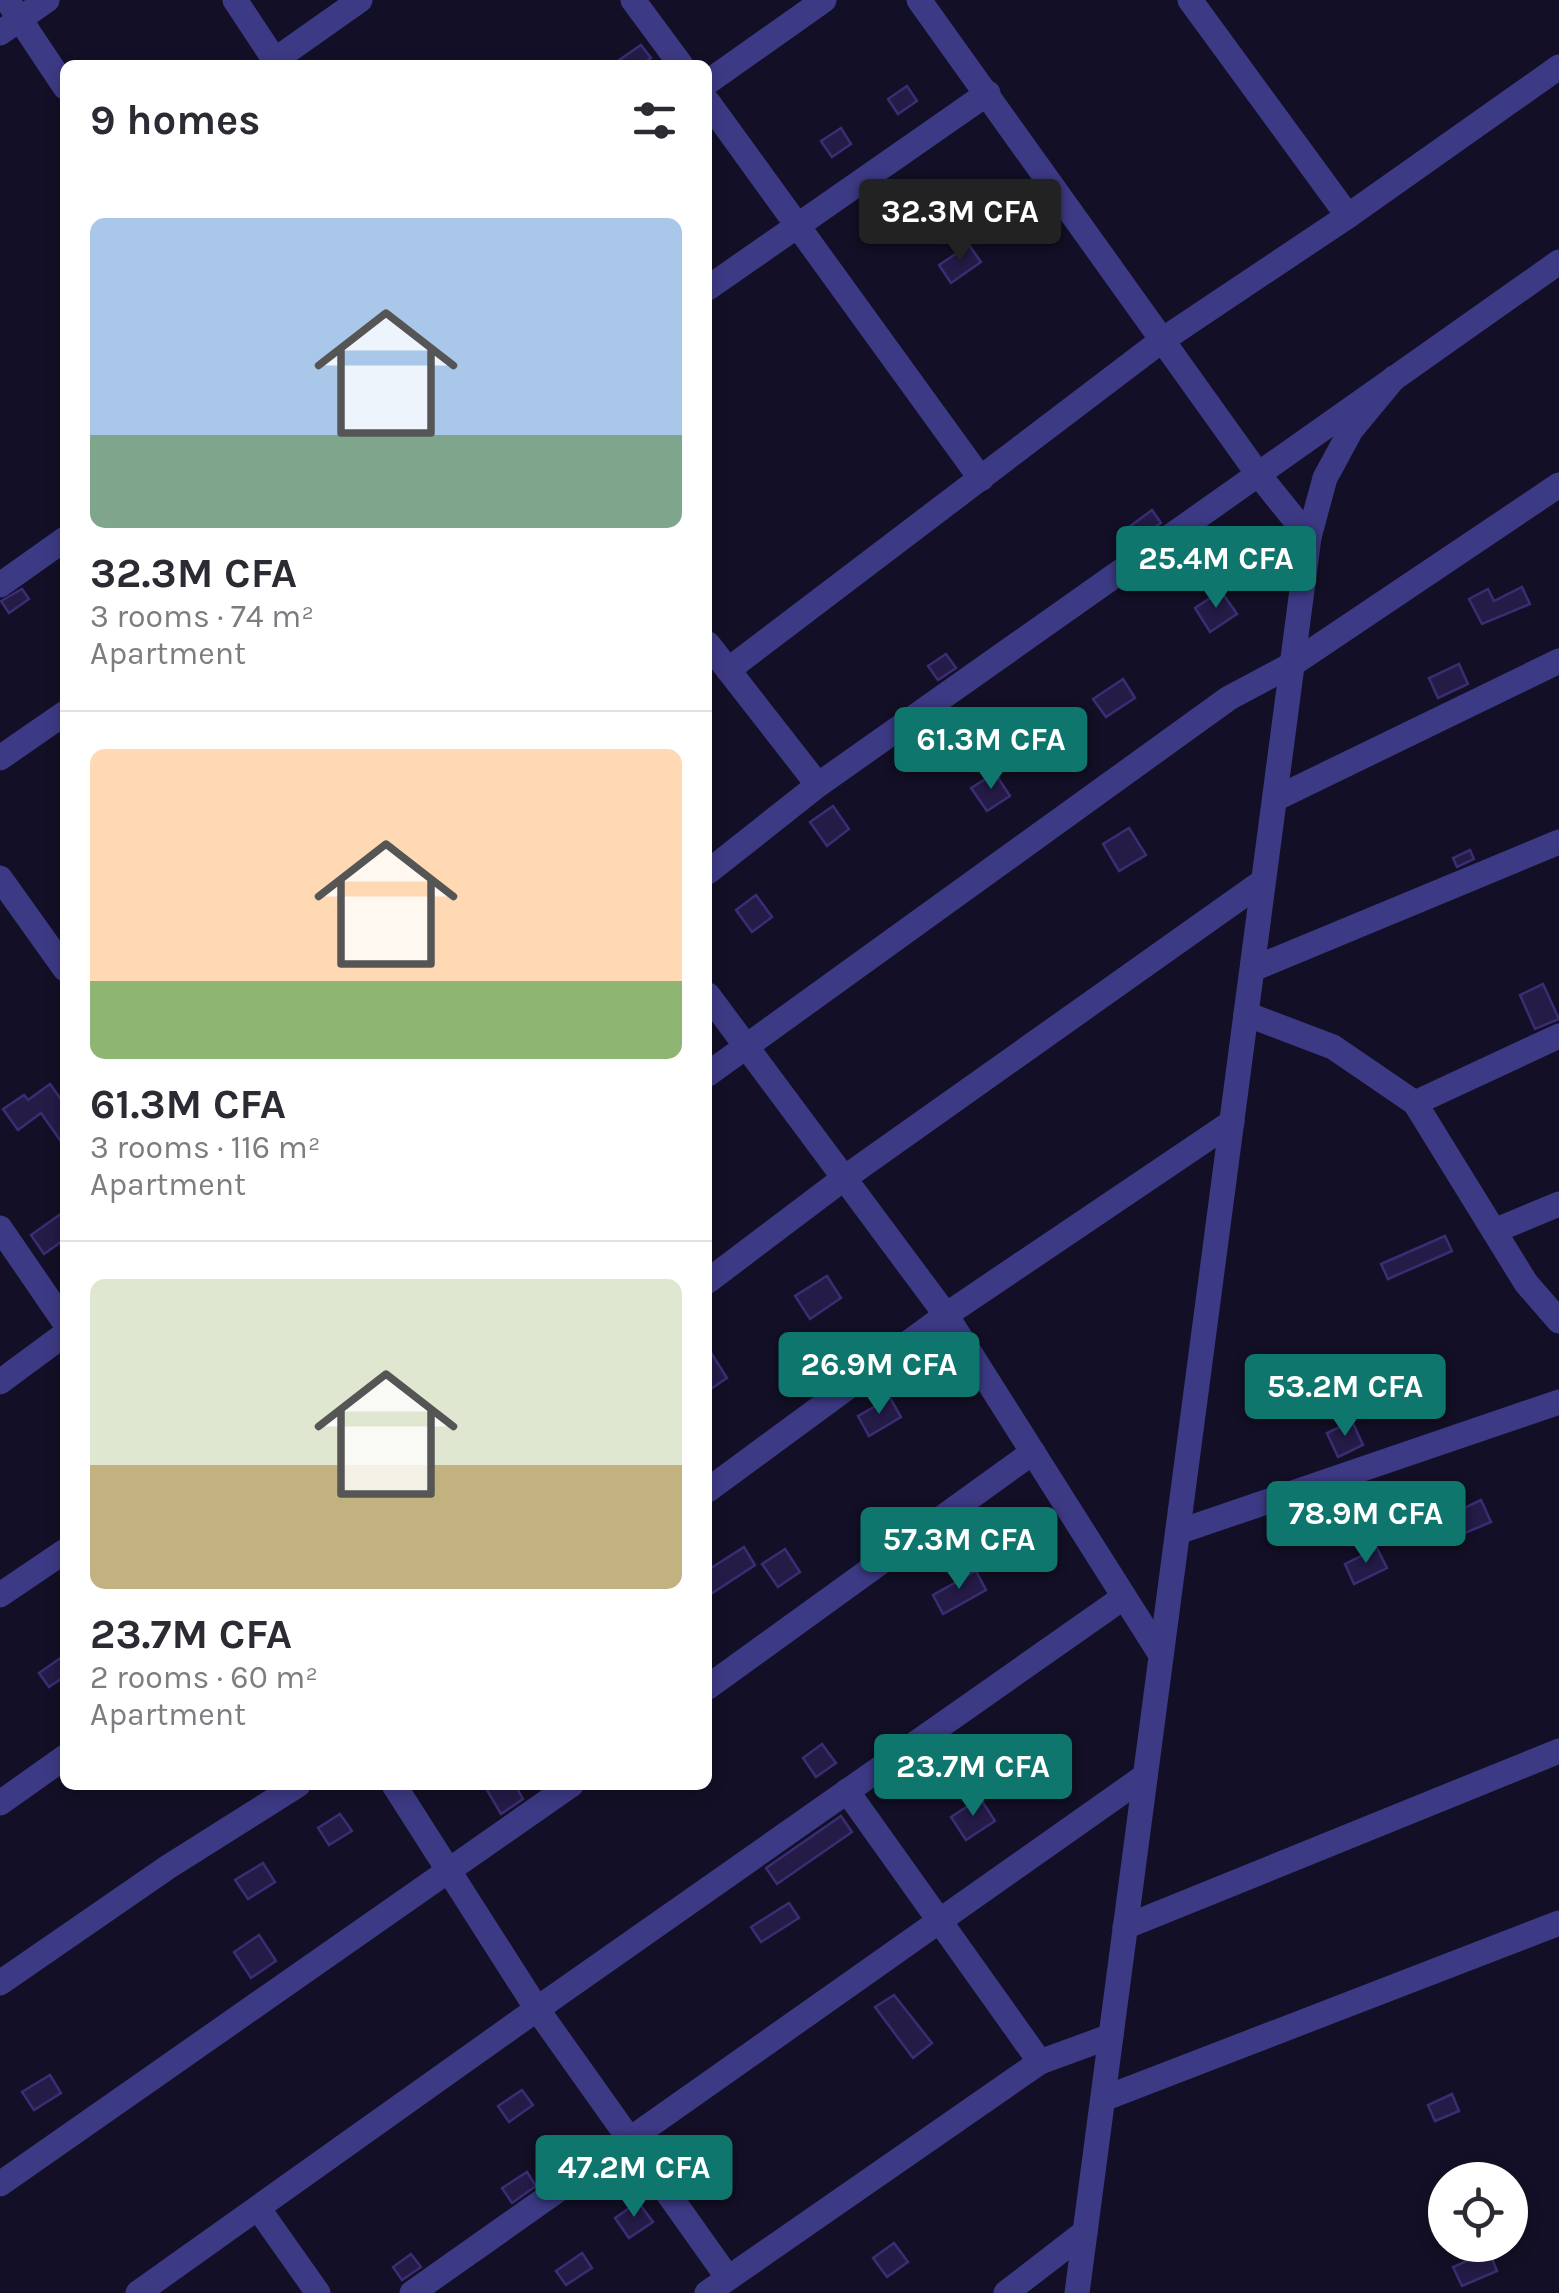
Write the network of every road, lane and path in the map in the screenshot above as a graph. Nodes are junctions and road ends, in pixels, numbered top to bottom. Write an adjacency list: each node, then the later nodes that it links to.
1 (47, 0): 8 (street)
2 (235, 0): 9 (street)
3 (360, 0): 10 (street)
4 (634, 0): 11 (street)
5 (824, 0): 13 (street)
6 (919, 0): 15 (street)
7 (1190, 0): 17 (street)
8 (9, 17): 14 (street)
9 (274, 60)
10 (280, 60)
11 (676, 60)
12 (1559, 67): 17 (street)
13 (712, 79)
14 (60, 81)
15 (988, 93): 18 (street); 21 (street)
16 (712, 108): 18 (street)
17 (1348, 216): 21 (street)
18 (798, 226): 20 (street); 24 (street)
19 (1559, 262): 22 (street)
20 (712, 285)
21 (1161, 341): 23 (street); 24 (street)
22 (1394, 378): 23 (street); 26 (street)
23 (1258, 474): 26 (street); 35 (street)
24 (981, 479): 32 (street)
25 (1559, 485): 31 (street)
26 (1309, 537): 31 (street)
27 (60, 542): 28 (street)
28 (0, 585)
29 (712, 649): 32 (street)
30 (1559, 661): 36 (street)
31 (1291, 665): 36 (street); 46 (street)
32 (728, 670): 35 (street)
33 (60, 717): 34 (street)
34 (0, 758)
35 (818, 785): 38 (street)
36 (1277, 798): 40 (street)
37 (1559, 842): 42 (street)
38 (712, 869)
39 (0, 878): 41 (street)
40 (1262, 882): 42 (street); 50 (street)
41 (60, 953)
42 (1253, 969): 44 (street)
43 (712, 1000): 46 (street)
44 (1246, 1014): 48 (street); 49 (street)
45 (1559, 1036): 48 (street)
46 (746, 1045): 47 (street); 50 (street)
47 (712, 1071)
48 (1415, 1103): 53 (street)
49 (1232, 1122): 55 (street); 63 (street)
50 (843, 1178): 54 (street); 55 (street)
51 (1559, 1204): 53 (street)
52 (0, 1228): 56 (street)
53 (1494, 1231): 57 (street)
54 (712, 1278)
55 (946, 1315): 61 (street); 62 (street)
56 (60, 1316)
57 (1559, 1321)
58 (60, 1338): 59 (street)
59 (0, 1382)
60 (1559, 1402): 63 (street)
61 (1033, 1452): 66 (street); 68 (street)
62 (712, 1487)
63 (1178, 1532): 67 (street)
64 (60, 1554): 65 (street)
65 (0, 1596)
66 (1124, 1597): 67 (street); 75 (street)
67 (1162, 1655): 71 (street)
68 (712, 1683)
69 (1559, 1751): 80 (street)
70 (60, 1761): 76 (street)
71 (1146, 1776): 78 (street); 80 (street)
72 (290, 1790): 81 (street)
73 (397, 1790): 77 (street)
74 (564, 1790): 77 (street)
75 (847, 1790): 78 (street); 82 (street)
76 (0, 1803)
77 (448, 1874): 82 (street); 87 (street)
78 (938, 1919): 84 (street); 86 (street)
79 (1559, 1923): 85 (street)
80 (1126, 1927): 83 (street)
81 (0, 1984)
82 (537, 2009): 86 (street); 88 (street)
83 (1111, 2036): 84 (street); 85 (street)
84 (1040, 2062): 90 (street)
85 (1103, 2099): 89 (street)
86 (629, 2138): 90 (street); 93 (street)
87 (0, 2184)
88 (258, 2208): 91 (street); 92 (street)
89 (1085, 2232): 94 (street); 95 (street)
90 (718, 2286)
91 (138, 2293)
92 (318, 2293)
93 (412, 2293)
94 (1006, 2293)
95 (1077, 2293)

